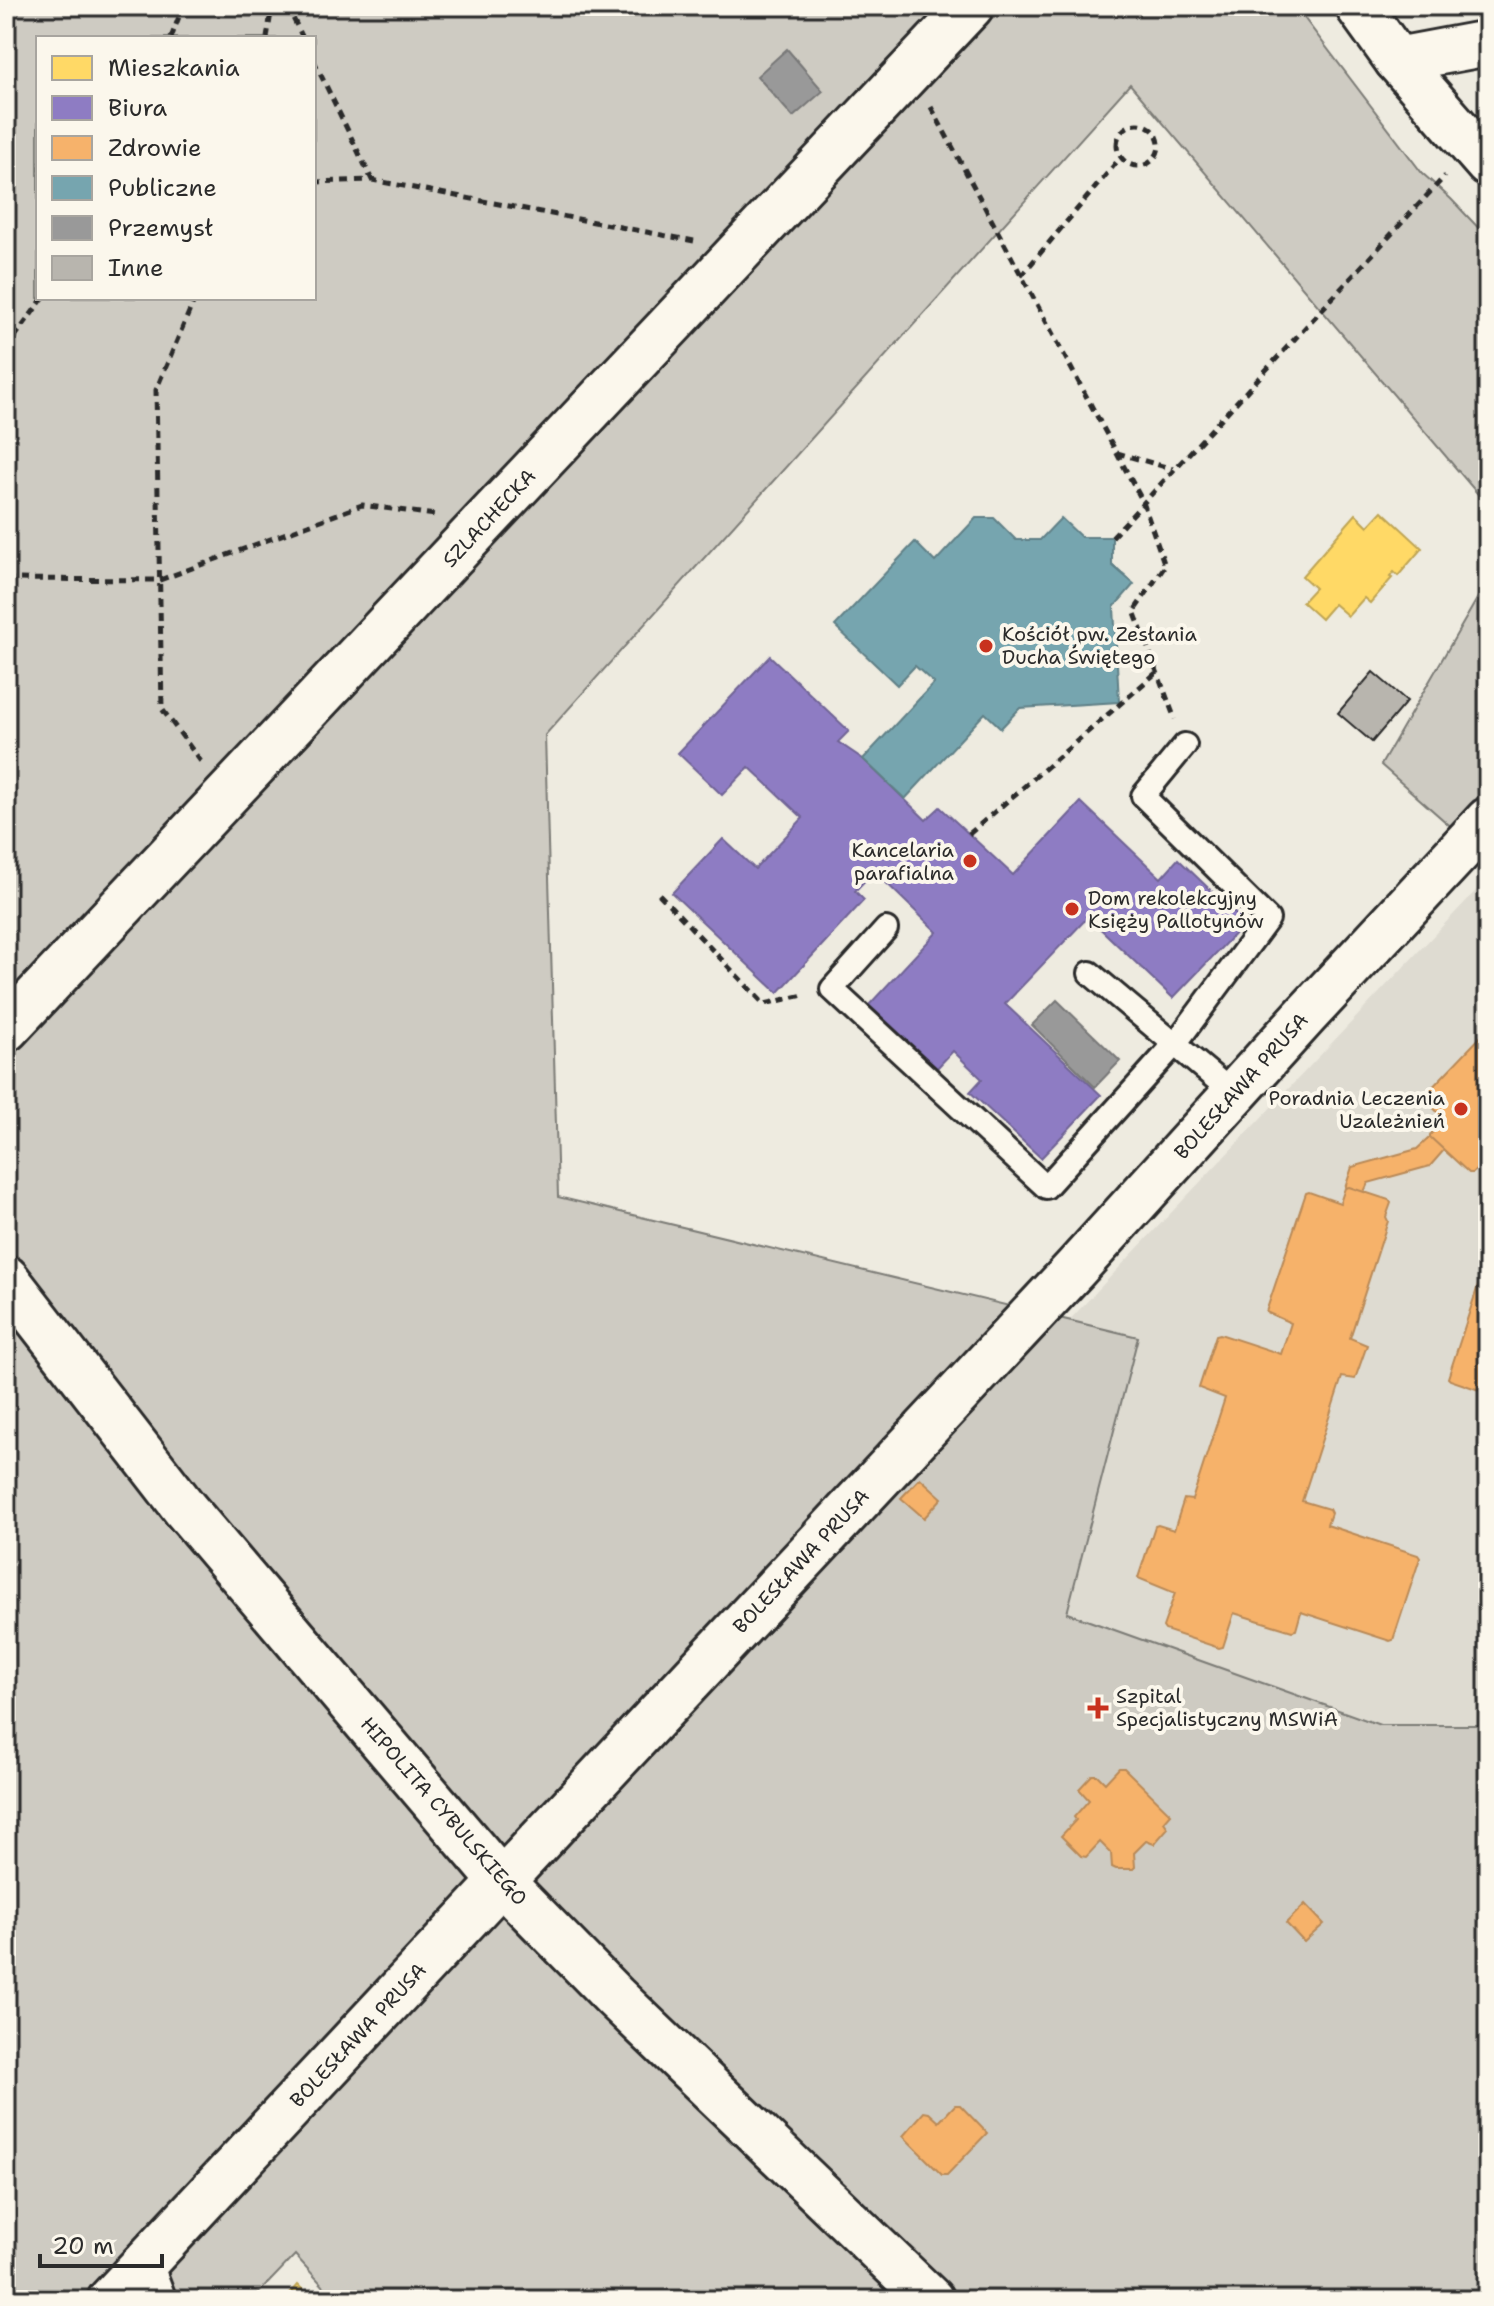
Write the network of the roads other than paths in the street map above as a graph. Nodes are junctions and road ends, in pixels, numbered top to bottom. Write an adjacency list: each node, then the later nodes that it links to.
1 (971, 6): 10 (street, SZLACHECKA)
2 (1358, 6): 4 (street)
3 (1488, 43): 4 (street)
4 (1397, 60): 5 (street)
5 (1488, 164)
6 (1185, 745): 11 (lane)
7 (1488, 820): 12 (street, BOLESŁAWA PRUSA)
8 (886, 929): 11 (lane)
9 (1090, 973): 11 (lane)
10 (6, 1029)
11 (1175, 1044): 12 (lane)
12 (1234, 1094): 14 (street, BOLESŁAWA PRUSA)
13 (6, 1278): 14 (street, HIPOLITA CYBULSKIEGO)
14 (501, 1881): 15 (street, BOLESŁAWA PRUSA); 18 (street, HIPOLITA CYBULSKIEGO)
15 (149, 2258): 16 (street, BOLESŁAWA PRUSA); 17 (lane)
16 (110, 2300)
17 (165, 2300)
18 (931, 2300)

